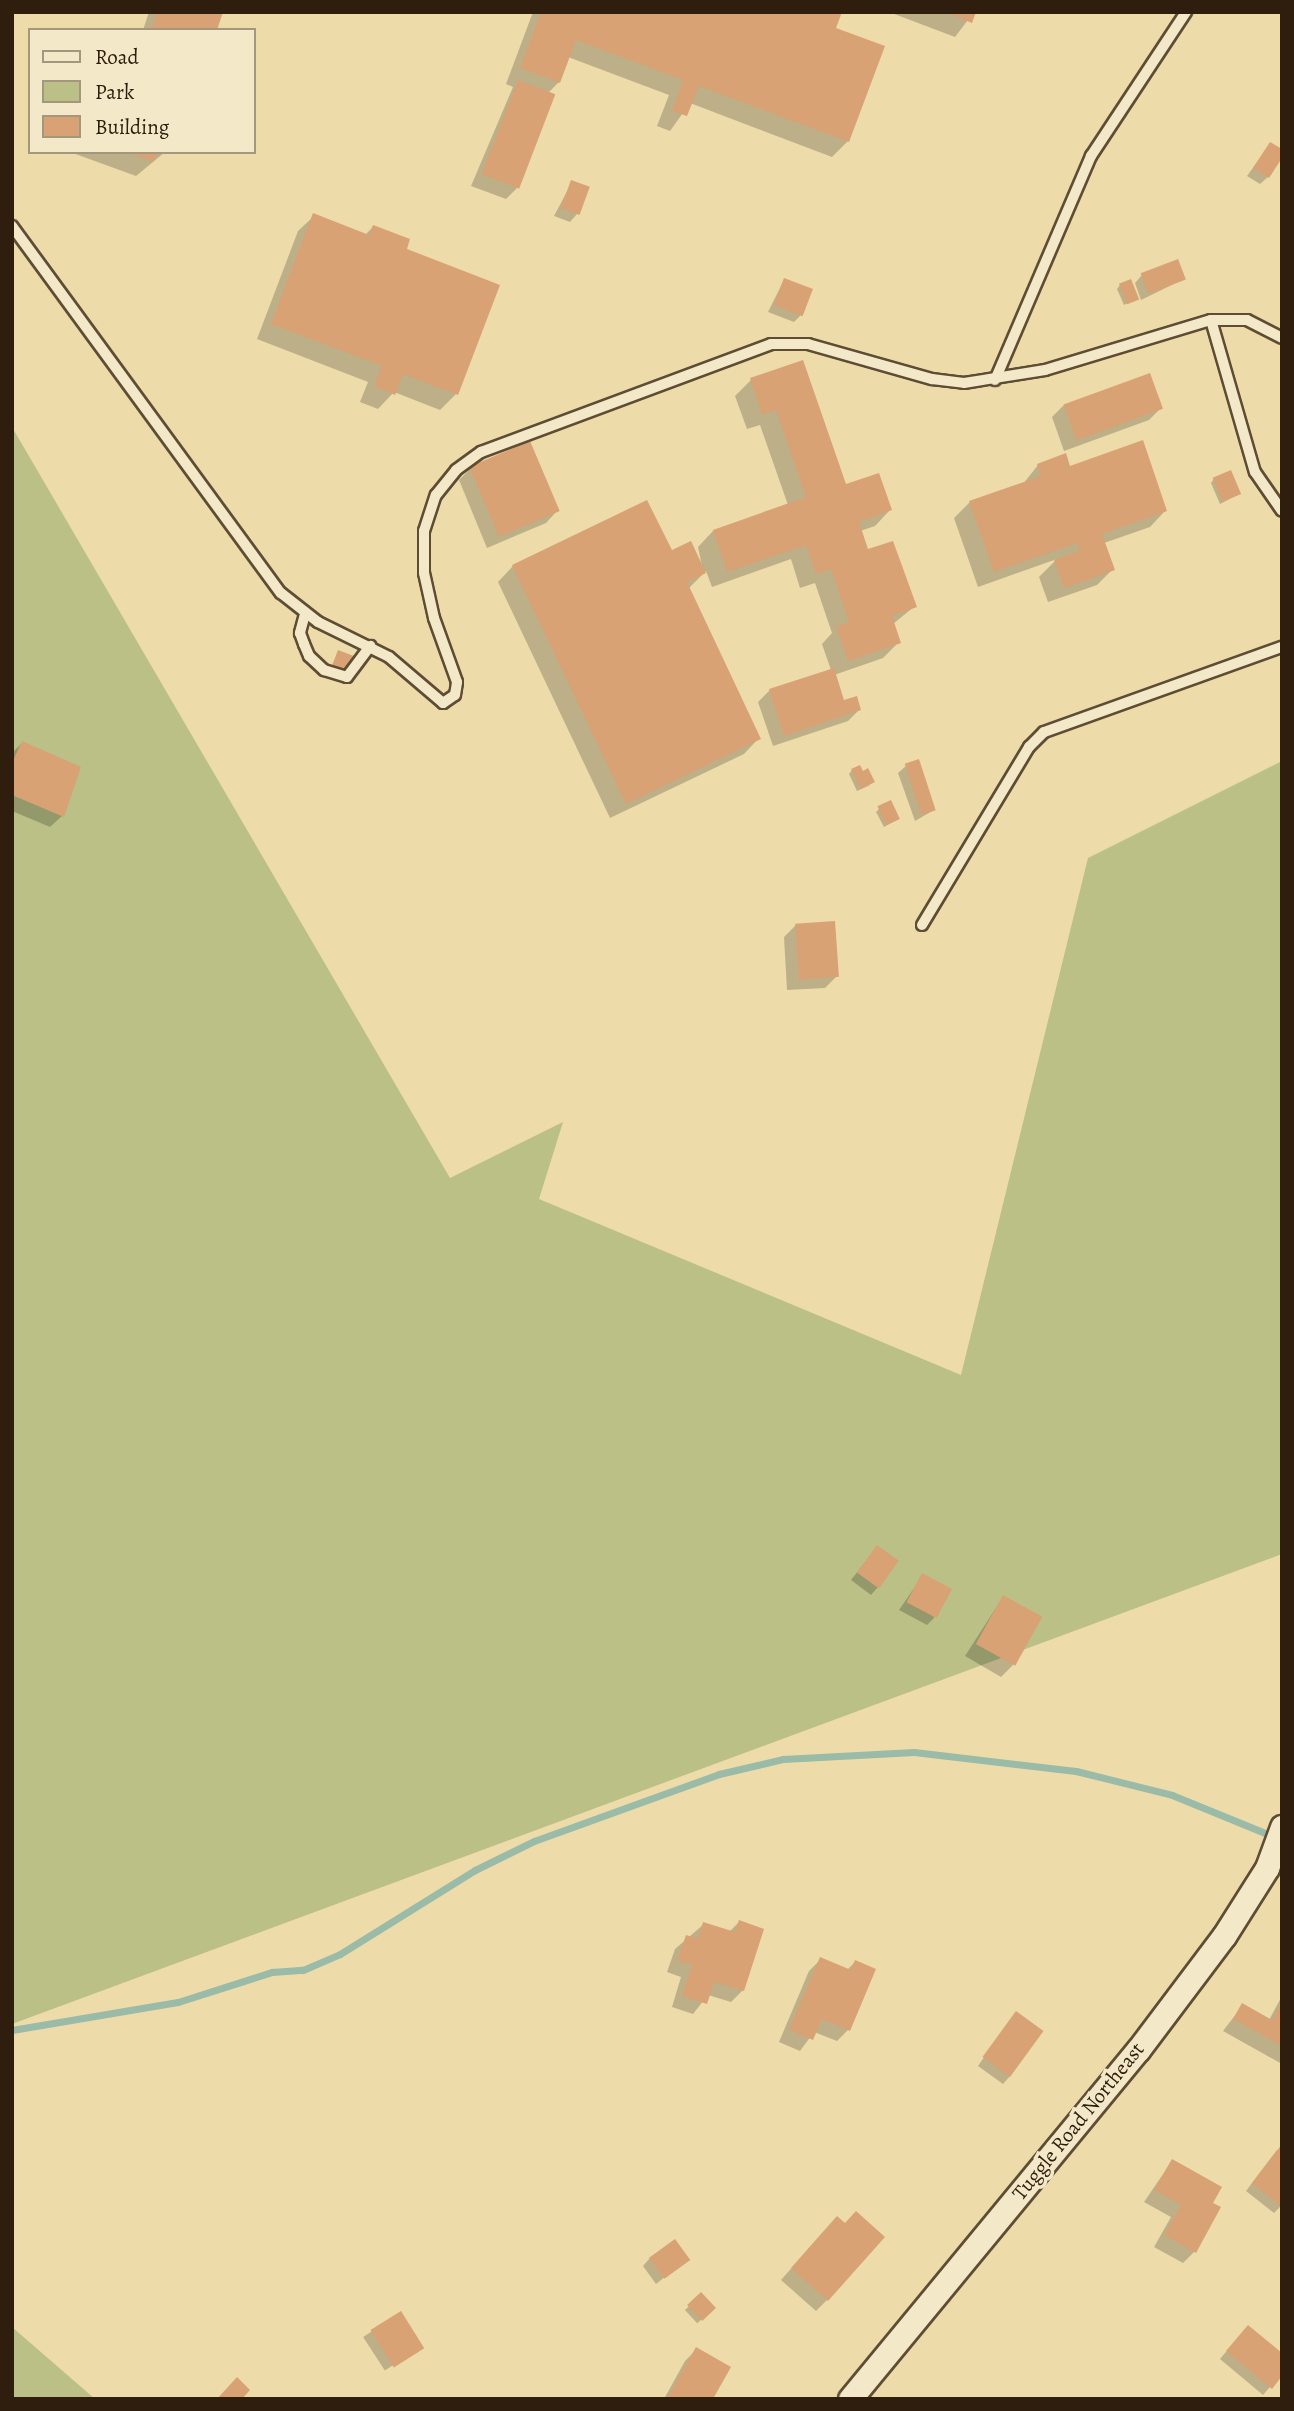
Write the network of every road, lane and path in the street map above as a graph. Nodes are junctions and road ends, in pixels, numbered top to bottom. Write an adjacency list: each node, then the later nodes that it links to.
1 (1186, 12): 5 (lane)
2 (12, 226): 7 (lane)
3 (1211, 320): 4 (lane); 5 (lane); 6 (lane)
4 (1282, 338)
5 (995, 380): 8 (lane)
6 (1282, 511)
7 (305, 614): 8 (lane); 8 (lane)
8 (370, 646)
9 (1282, 647): 10 (lane)
10 (922, 925)
11 (1282, 1827): 12 (street, Tuggle Road Northeast)
12 (850, 2399)

